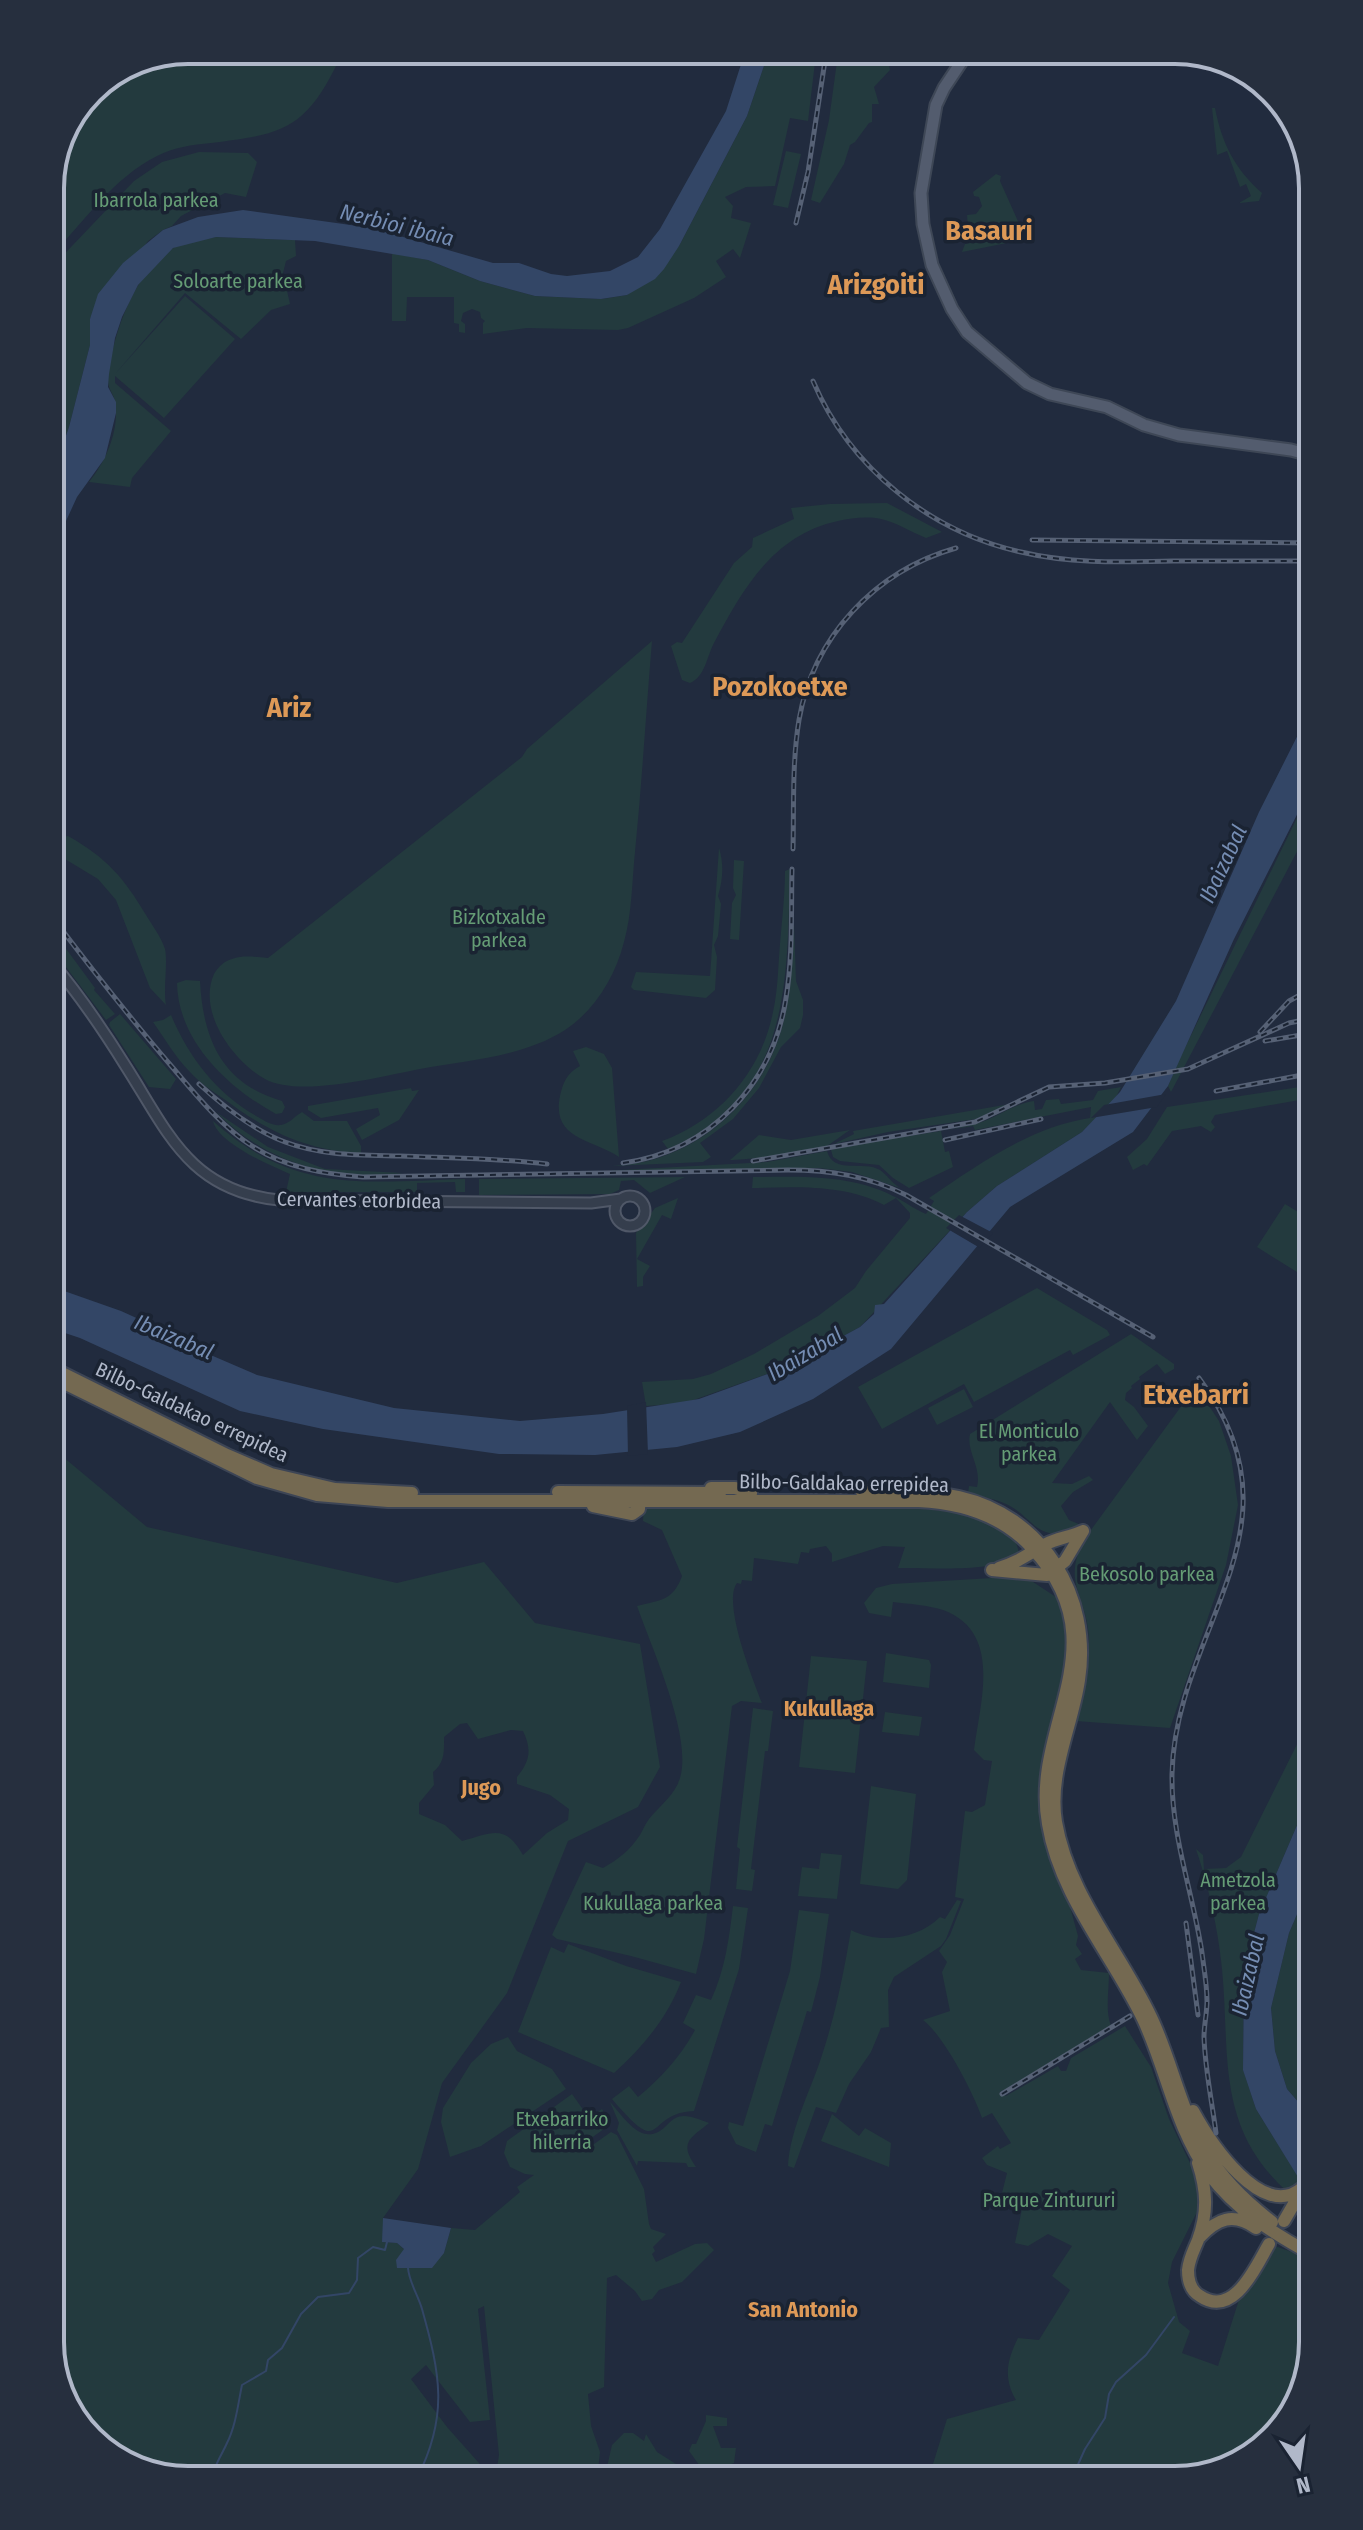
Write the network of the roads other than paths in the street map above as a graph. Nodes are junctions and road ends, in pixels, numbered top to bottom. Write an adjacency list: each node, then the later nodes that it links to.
1 (961, 64): 2 (main road)
2 (1299, 452)
3 (64, 978): 5 (street, Cervantes etorbidea)
4 (621, 1199): 5 (street, Cervantes etorbidea); 6 (street); 6 (street)
5 (591, 1203): 6 (street, Cervantes etorbidea)
6 (615, 1211)
7 (64, 1374): 9 (highway, Bilbo-Galdakao errepidea)
8 (64, 1383): 9 (highway, Bilbo-Galdakao errepidea)
9 (639, 1492): 11 (highway, Bilbo-Galdakao errepidea); 11 (highway, Bilbo-Galdakao errepidea)
10 (1059, 1540): 11 (highway); 12 (highway); 12 (highway)
11 (1035, 1548): 13 (highway, Bilbo-Galdakao errepidea); 14 (highway); 14 (highway)
12 (1068, 1555): 13 (highway); 15 (highway)
13 (1055, 1570): 14 (highway); 15 (highway, Bilbo-Galdakao errepidea)
14 (1032, 1575): 15 (highway)
15 (1066, 1591): 16 (highway, Bilbo-Galdakao errepidea); 17 (highway, Bilbo-Galdakao errepidea)
16 (1163, 2047): 18 (highway); 22 (highway, Bilbo-Galdakao errepidea)
17 (1192, 2147): 21 (highway); 24 (highway, Bilbo-Galdakao errepidea)
18 (1299, 2191)
19 (1299, 2194): 20 (highway)
20 (1284, 2221)
21 (1198, 2240): 23 (highway); 25 (highway)
22 (1299, 2241)
23 (1269, 2244)
24 (1299, 2244)
25 (1299, 2253)

